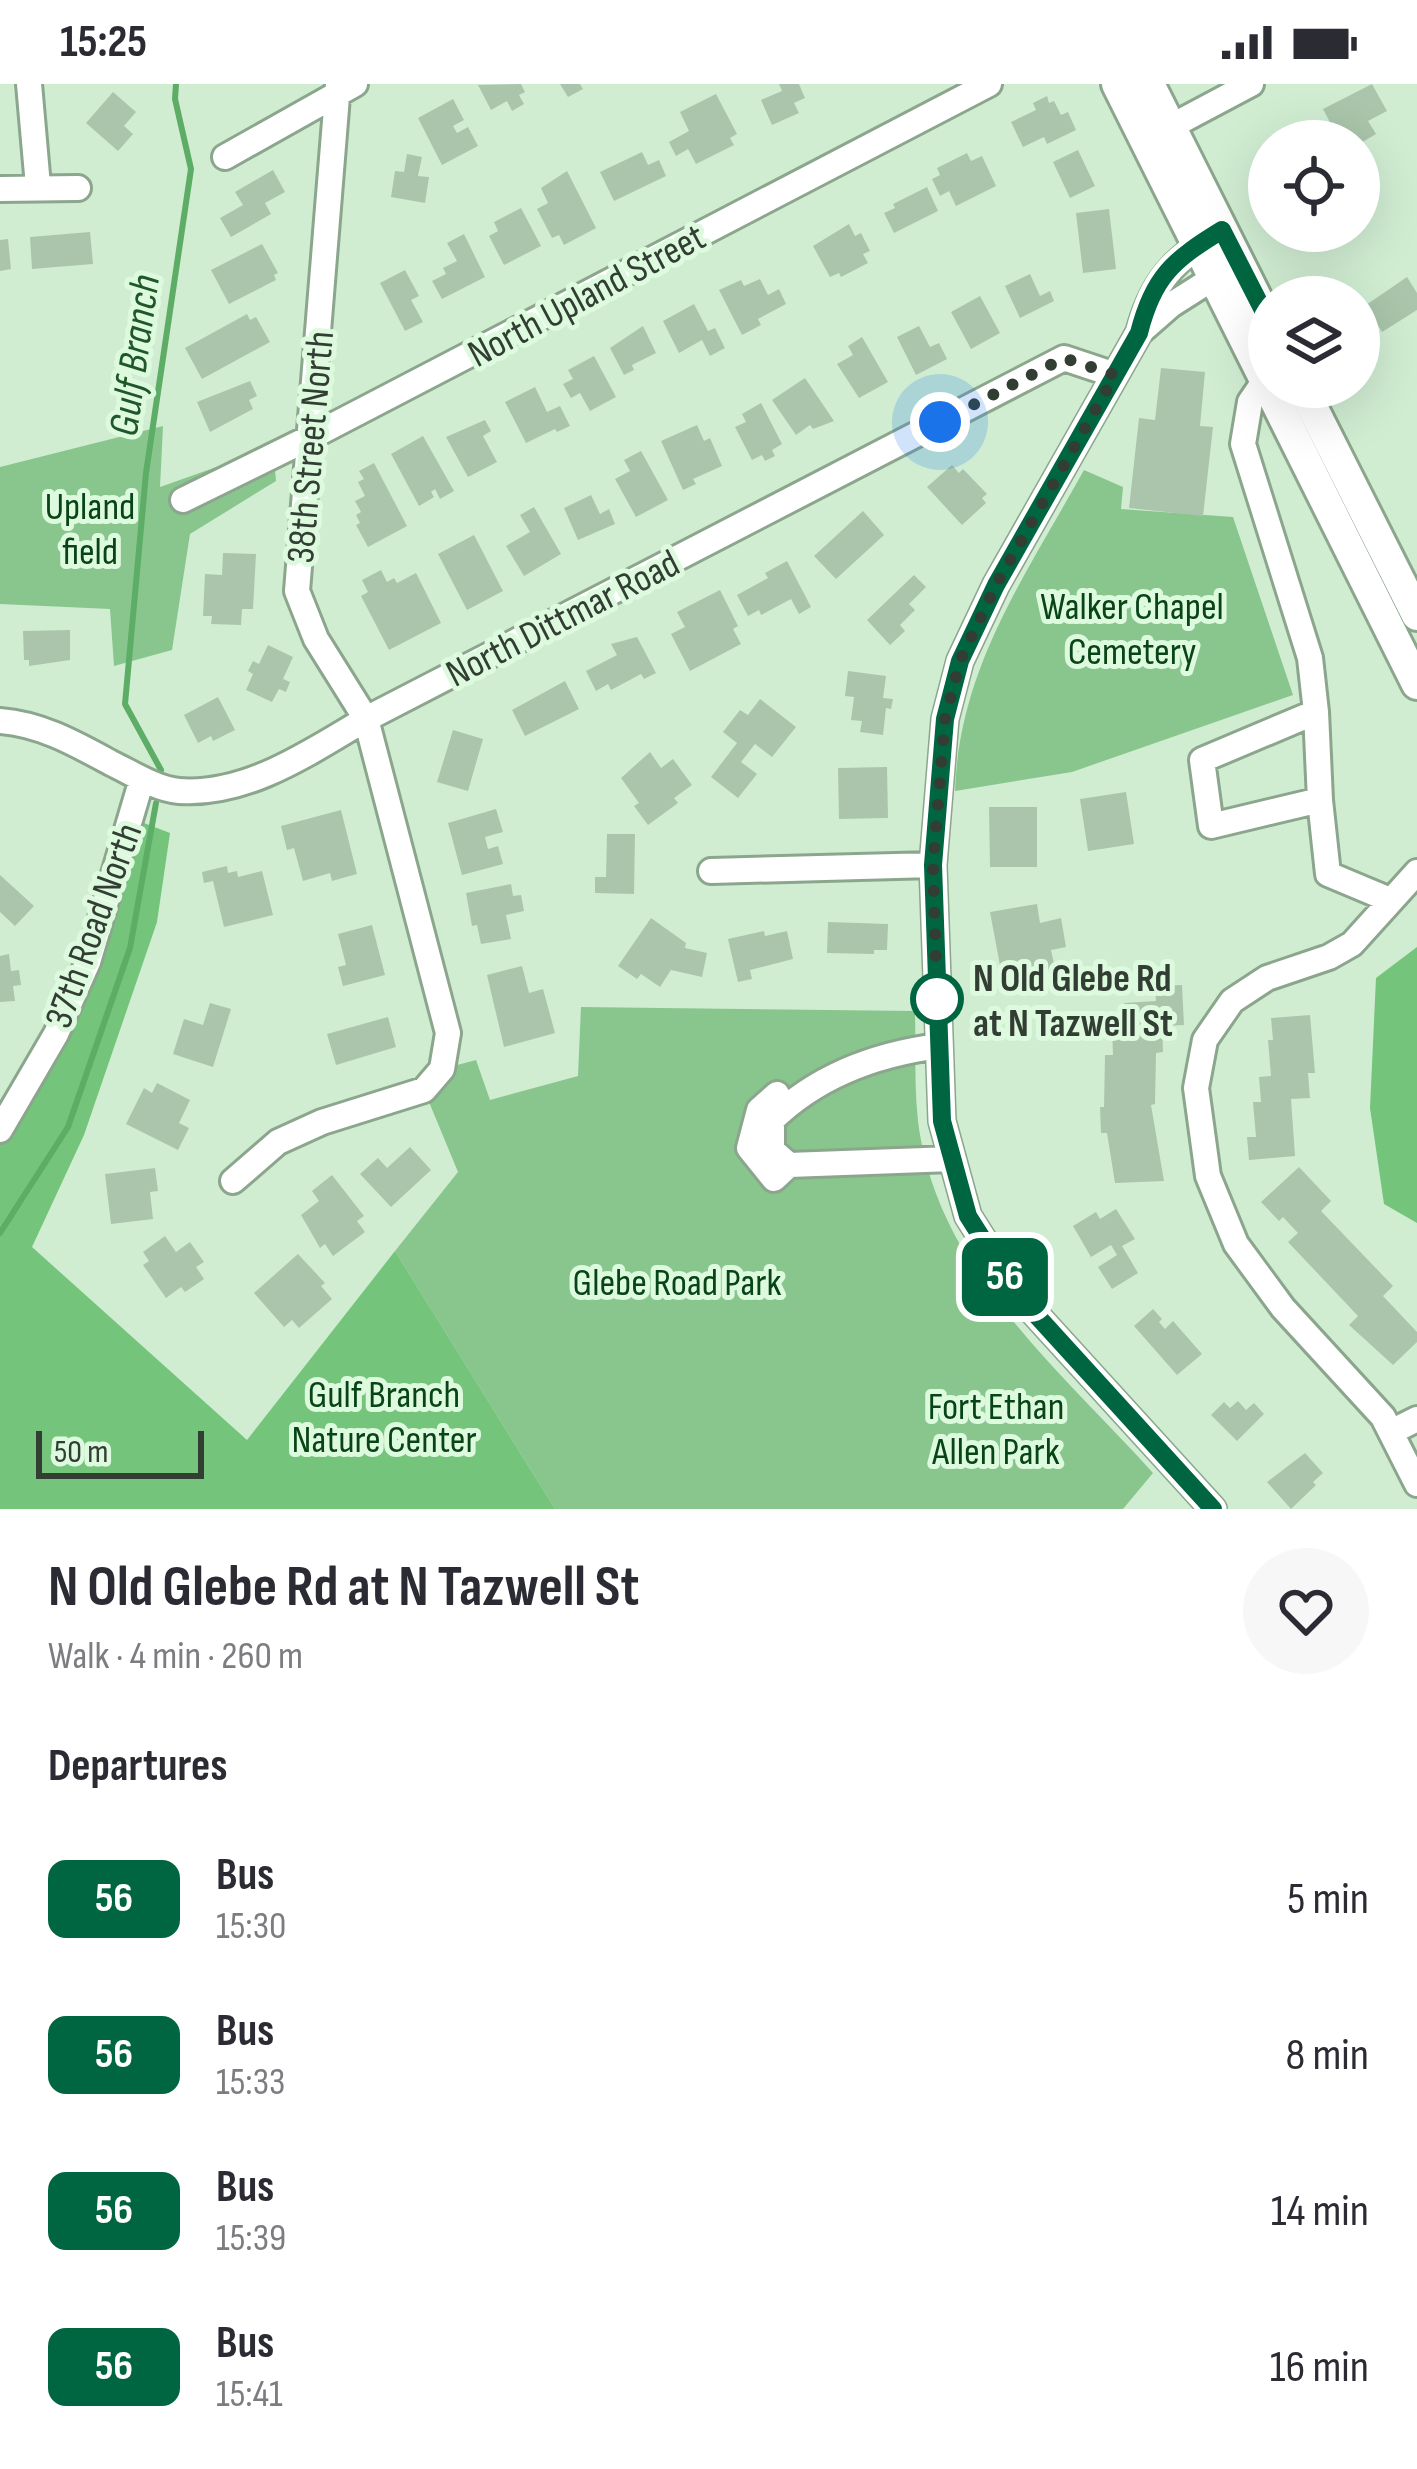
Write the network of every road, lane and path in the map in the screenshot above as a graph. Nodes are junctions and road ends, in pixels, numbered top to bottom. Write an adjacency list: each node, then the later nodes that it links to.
1 (29, 84): 9 (street)
2 (988, 84): 21 (street, North Upland Street)
3 (1117, 84): 12 (main road)
4 (1149, 84): 7 (main road)
5 (1251, 84): 7 (street)
6 (343, 87): 8 (street); 21 (street, 38th Street North)
7 (1170, 127): 12 (main road)
8 (225, 157)
9 (38, 186): 10 (street); 11 (street)
10 (78, 188)
11 (0, 189)
12 (1210, 238): 13 (main road); 16 (street)
13 (1226, 270): 14 (main road); 15 (main road); 16 (street)
14 (1248, 297)
15 (1248, 332)
16 (1139, 333): 17 (street)
17 (1115, 375): 26 (street, North Dittmar Road); 30 (street)
18 (1249, 408): 25 (street)
19 (1279, 408): 24 (main road)
20 (1313, 408): 23 (main road)
21 (311, 437): 22 (street, North Upland Street); 26 (street, 38th Street North)
22 (183, 500)
23 (1417, 615)
24 (1417, 684)
25 (1316, 712): 29 (street); 29 (street)
26 (366, 719): 28 (street, North Dittmar Road); 37 (street, 38th Street North)
27 (0, 721): 28 (street, North Dittmar Road)
28 (142, 779): 35 (street, 37th Road North)
29 (1320, 800): 33 (street)
30 (933, 865): 31 (street); 34 (street)
31 (711, 871)
32 (1417, 872): 33 (street)
33 (1390, 900): 39 (street)
34 (939, 1046): 36 (street); 36 (street)
35 (0, 1130)
36 (952, 1159): 41 (street)
37 (233, 1180)
38 (1417, 1419): 39 (street)
39 (1393, 1431): 40 (street)
40 (1417, 1484)
41 (1213, 1509)

